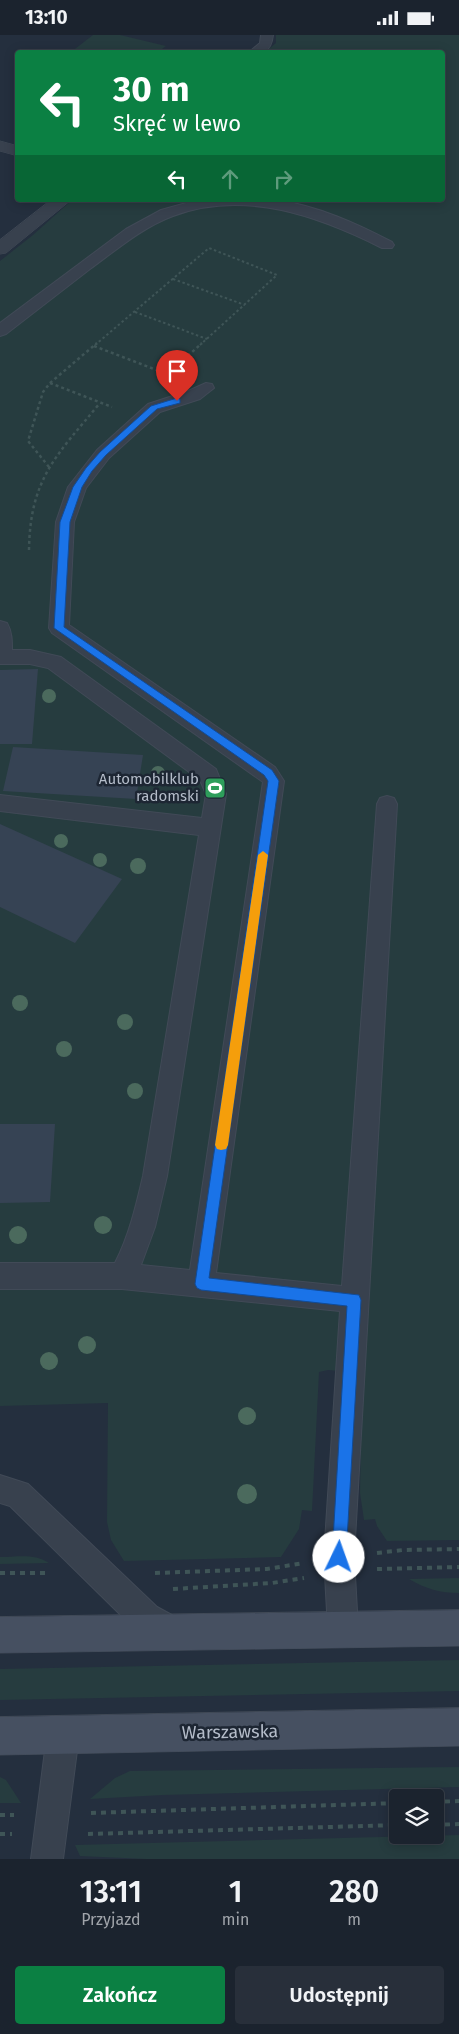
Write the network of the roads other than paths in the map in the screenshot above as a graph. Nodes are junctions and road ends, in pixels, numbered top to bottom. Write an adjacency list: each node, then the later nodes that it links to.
1 (267, 35): 2 (lane)
2 (258, 50)
3 (0, 146): 4 (street)
4 (15, 150)
5 (59, 202): 9 (street)
6 (208, 202): 10 (lane)
7 (249, 202): 8 (lane)
8 (387, 245)
9 (0, 249)
10 (0, 331)
11 (206, 387): 13 (lane)
12 (0, 628): 14 (lane)
13 (59, 628): 15 (lane); 21 (lane)
14 (1, 657): 15 (lane)
15 (41, 658): 18 (lane)
16 (0, 803): 18 (lane)
17 (387, 804): 22 (lane)
18 (212, 828): 20 (lane)
19 (0, 1276): 20 (lane)
20 (122, 1276): 21 (lane)
21 (201, 1284): 22 (lane)
22 (354, 1300): 25 (lane)
23 (0, 1489): 26 (lane)
24 (459, 1628): 25 (main road)
25 (343, 1629): 26 (main road)
26 (171, 1632): 27 (main road)
27 (0, 1635)
28 (459, 1727): 29 (main road, Warszawska)
29 (63, 1735): 30 (main road, Warszawska); 31 (lane)
30 (0, 1736)
31 (50, 1835)

